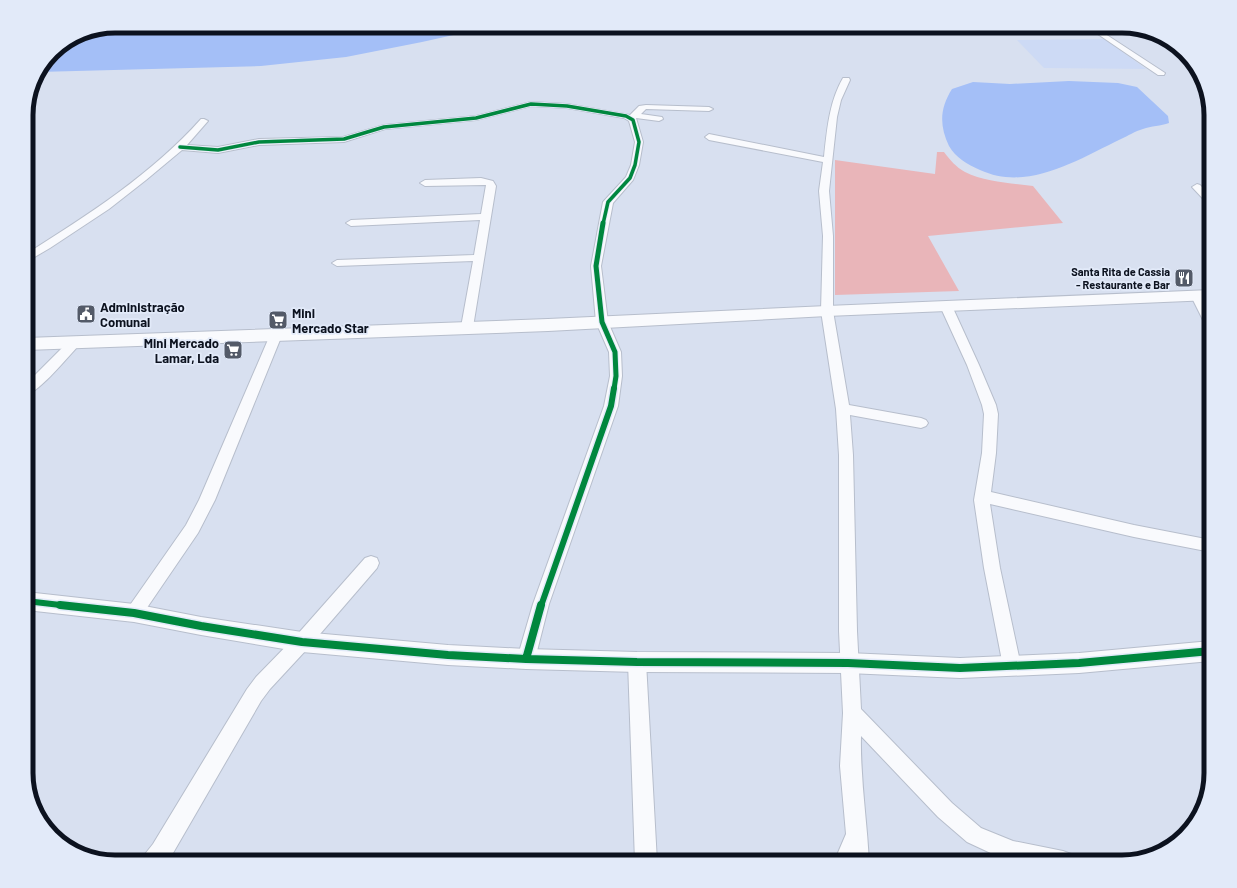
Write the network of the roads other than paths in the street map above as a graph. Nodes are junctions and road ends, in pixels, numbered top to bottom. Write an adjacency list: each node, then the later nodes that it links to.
1 (1100, 33): 2 (street)
2 (1161, 73)
3 (846, 80): 10 (street)
4 (709, 109): 5 (street)
5 (634, 117): 6 (street); 9 (street); 22 (street)
6 (659, 119)
7 (204, 121): 9 (street)
8 (709, 137): 10 (street)
9 (180, 147): 16 (street)
10 (828, 160): 21 (street)
11 (425, 183): 14 (street)
12 (1197, 187): 13 (street)
13 (1204, 194)
14 (486, 217): 15 (street); 17 (street)
15 (351, 223)
16 (33, 254)
17 (479, 258): 18 (street); 23 (street)
18 (337, 263)
19 (1204, 296): 20 (main road)
20 (946, 306): 21 (main road); 30 (street)
21 (827, 311): 22 (main road); 28 (street)
22 (602, 322): 23 (main road); 37 (street)
23 (468, 327): 24 (main road)
24 (276, 335): 25 (main road); 34 (street)
25 (75, 342): 26 (main road); 27 (street)
26 (33, 344)
27 (33, 385)
28 (843, 409): 29 (street); 39 (street)
29 (921, 423)
30 (982, 496): 31 (street); 40 (street)
31 (1204, 545)
32 (371, 563): 35 (street)
33 (33, 602): 34 (street)
34 (134, 613): 35 (street)
35 (302, 642): 37 (street); 43 (street)
36 (1204, 653): 40 (street)
37 (526, 659): 38 (street)
38 (637, 662): 39 (street); 44 (street)
39 (848, 663): 40 (street); 41 (street)
40 (1012, 666)
41 (852, 713): 42 (street); 47 (street)
42 (857, 834): 45 (street); 46 (street)
43 (159, 855)
44 (646, 855)
45 (848, 855)
46 (858, 855)
47 (1027, 855)

